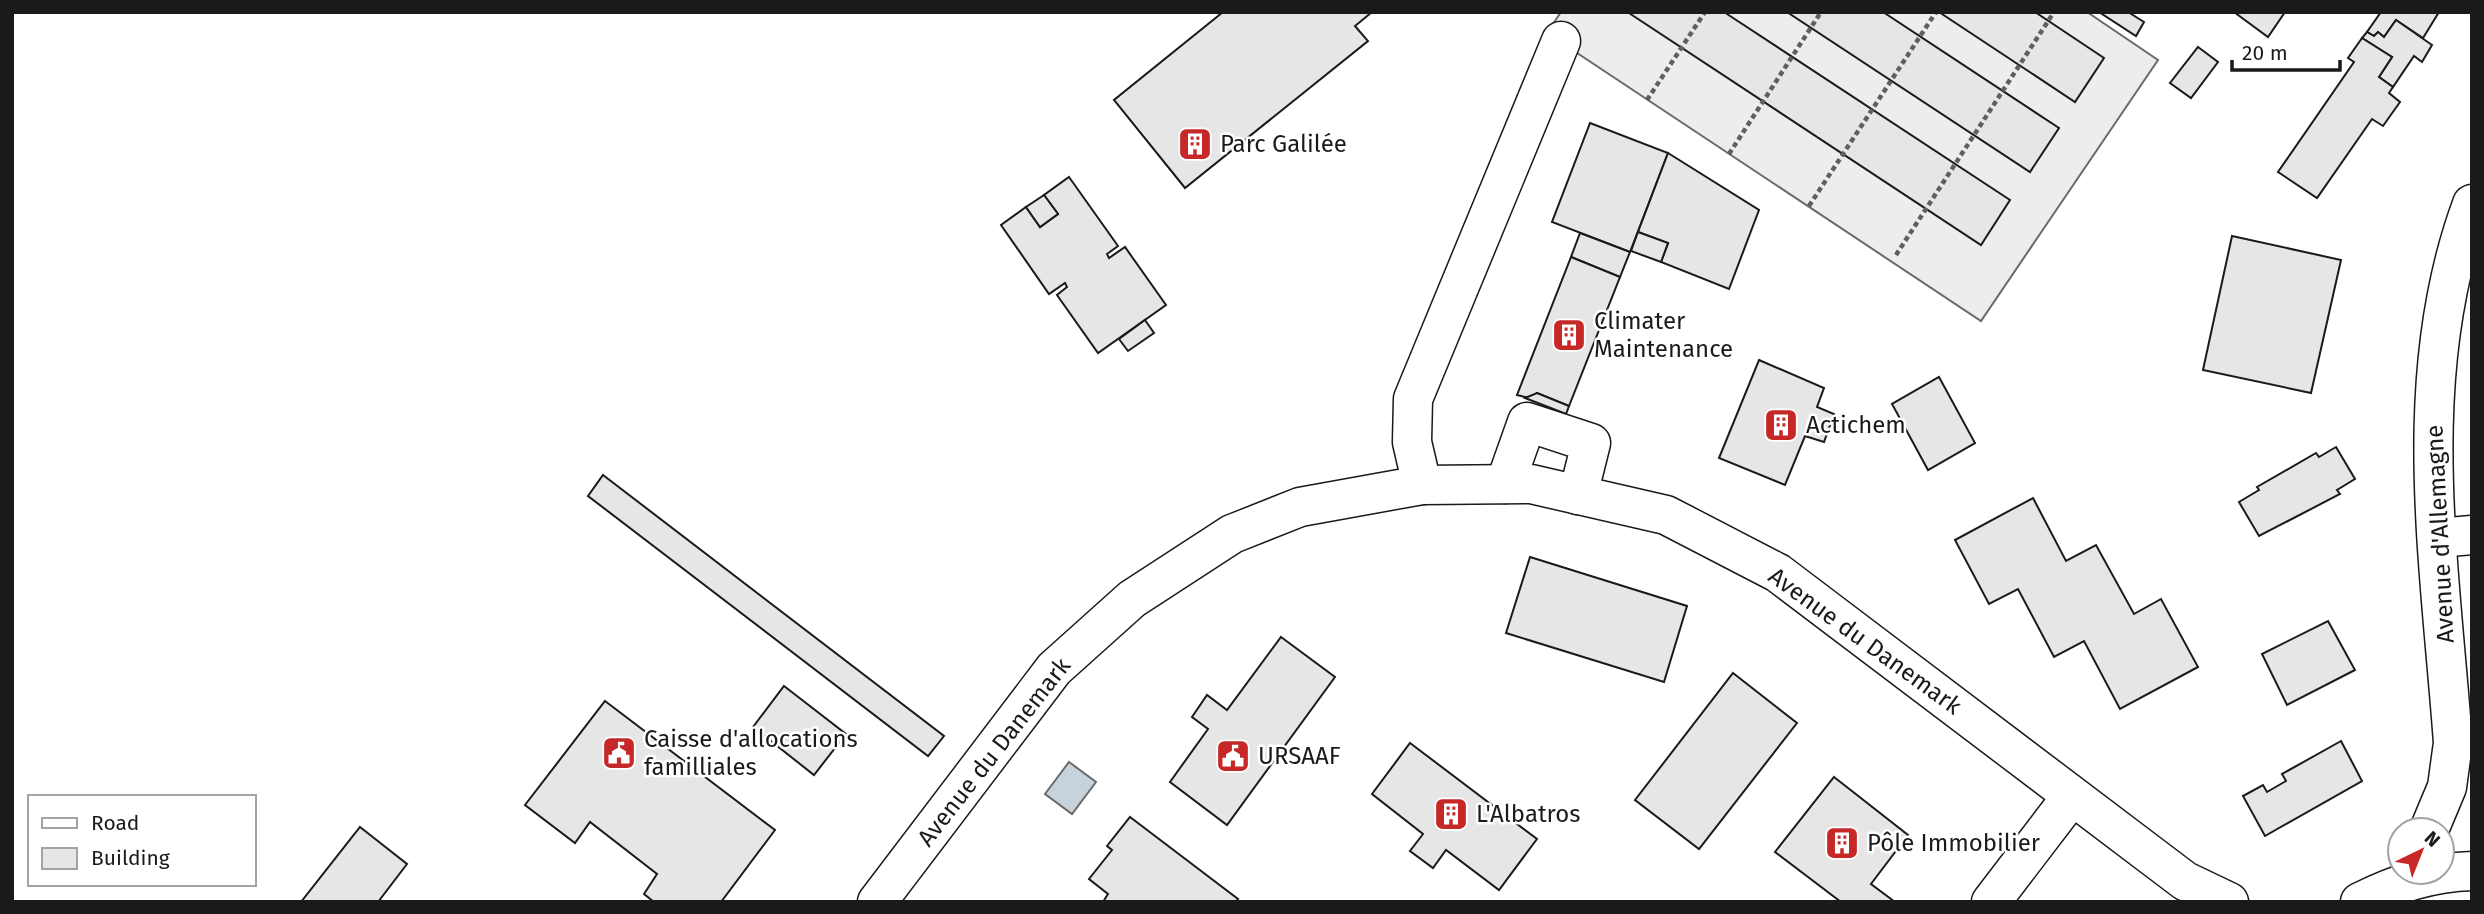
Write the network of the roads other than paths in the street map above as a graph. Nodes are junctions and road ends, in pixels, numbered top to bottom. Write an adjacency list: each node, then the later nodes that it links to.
1 (1561, 41): 4 (street)
2 (2472, 204): 6 (street, Avenue d'Allemagne)
3 (1505, 484): 4 (street, Avenue du Danemark); 5 (street, Avenue du Danemark); 5 (street)
4 (1422, 485): 13 (street, Avenue du Danemark)
5 (1578, 495): 8 (street, Avenue du Danemark)
6 (2455, 536): 7 (street, Avenue d'Allemagne)
7 (2462, 743): 9 (street, Avenue d'Allemagne); 10 (street, Avenue d'Allemagne)
8 (2072, 796): 12 (street, Avenue du Danemark); 14 (street)
9 (2472, 800)
10 (2435, 816)
11 (2387, 886): 16 (street)
12 (2193, 892): 15 (street, Avenue du Danemark)
13 (877, 902)
14 (1991, 902)
15 (2229, 902)
16 (2360, 902)

